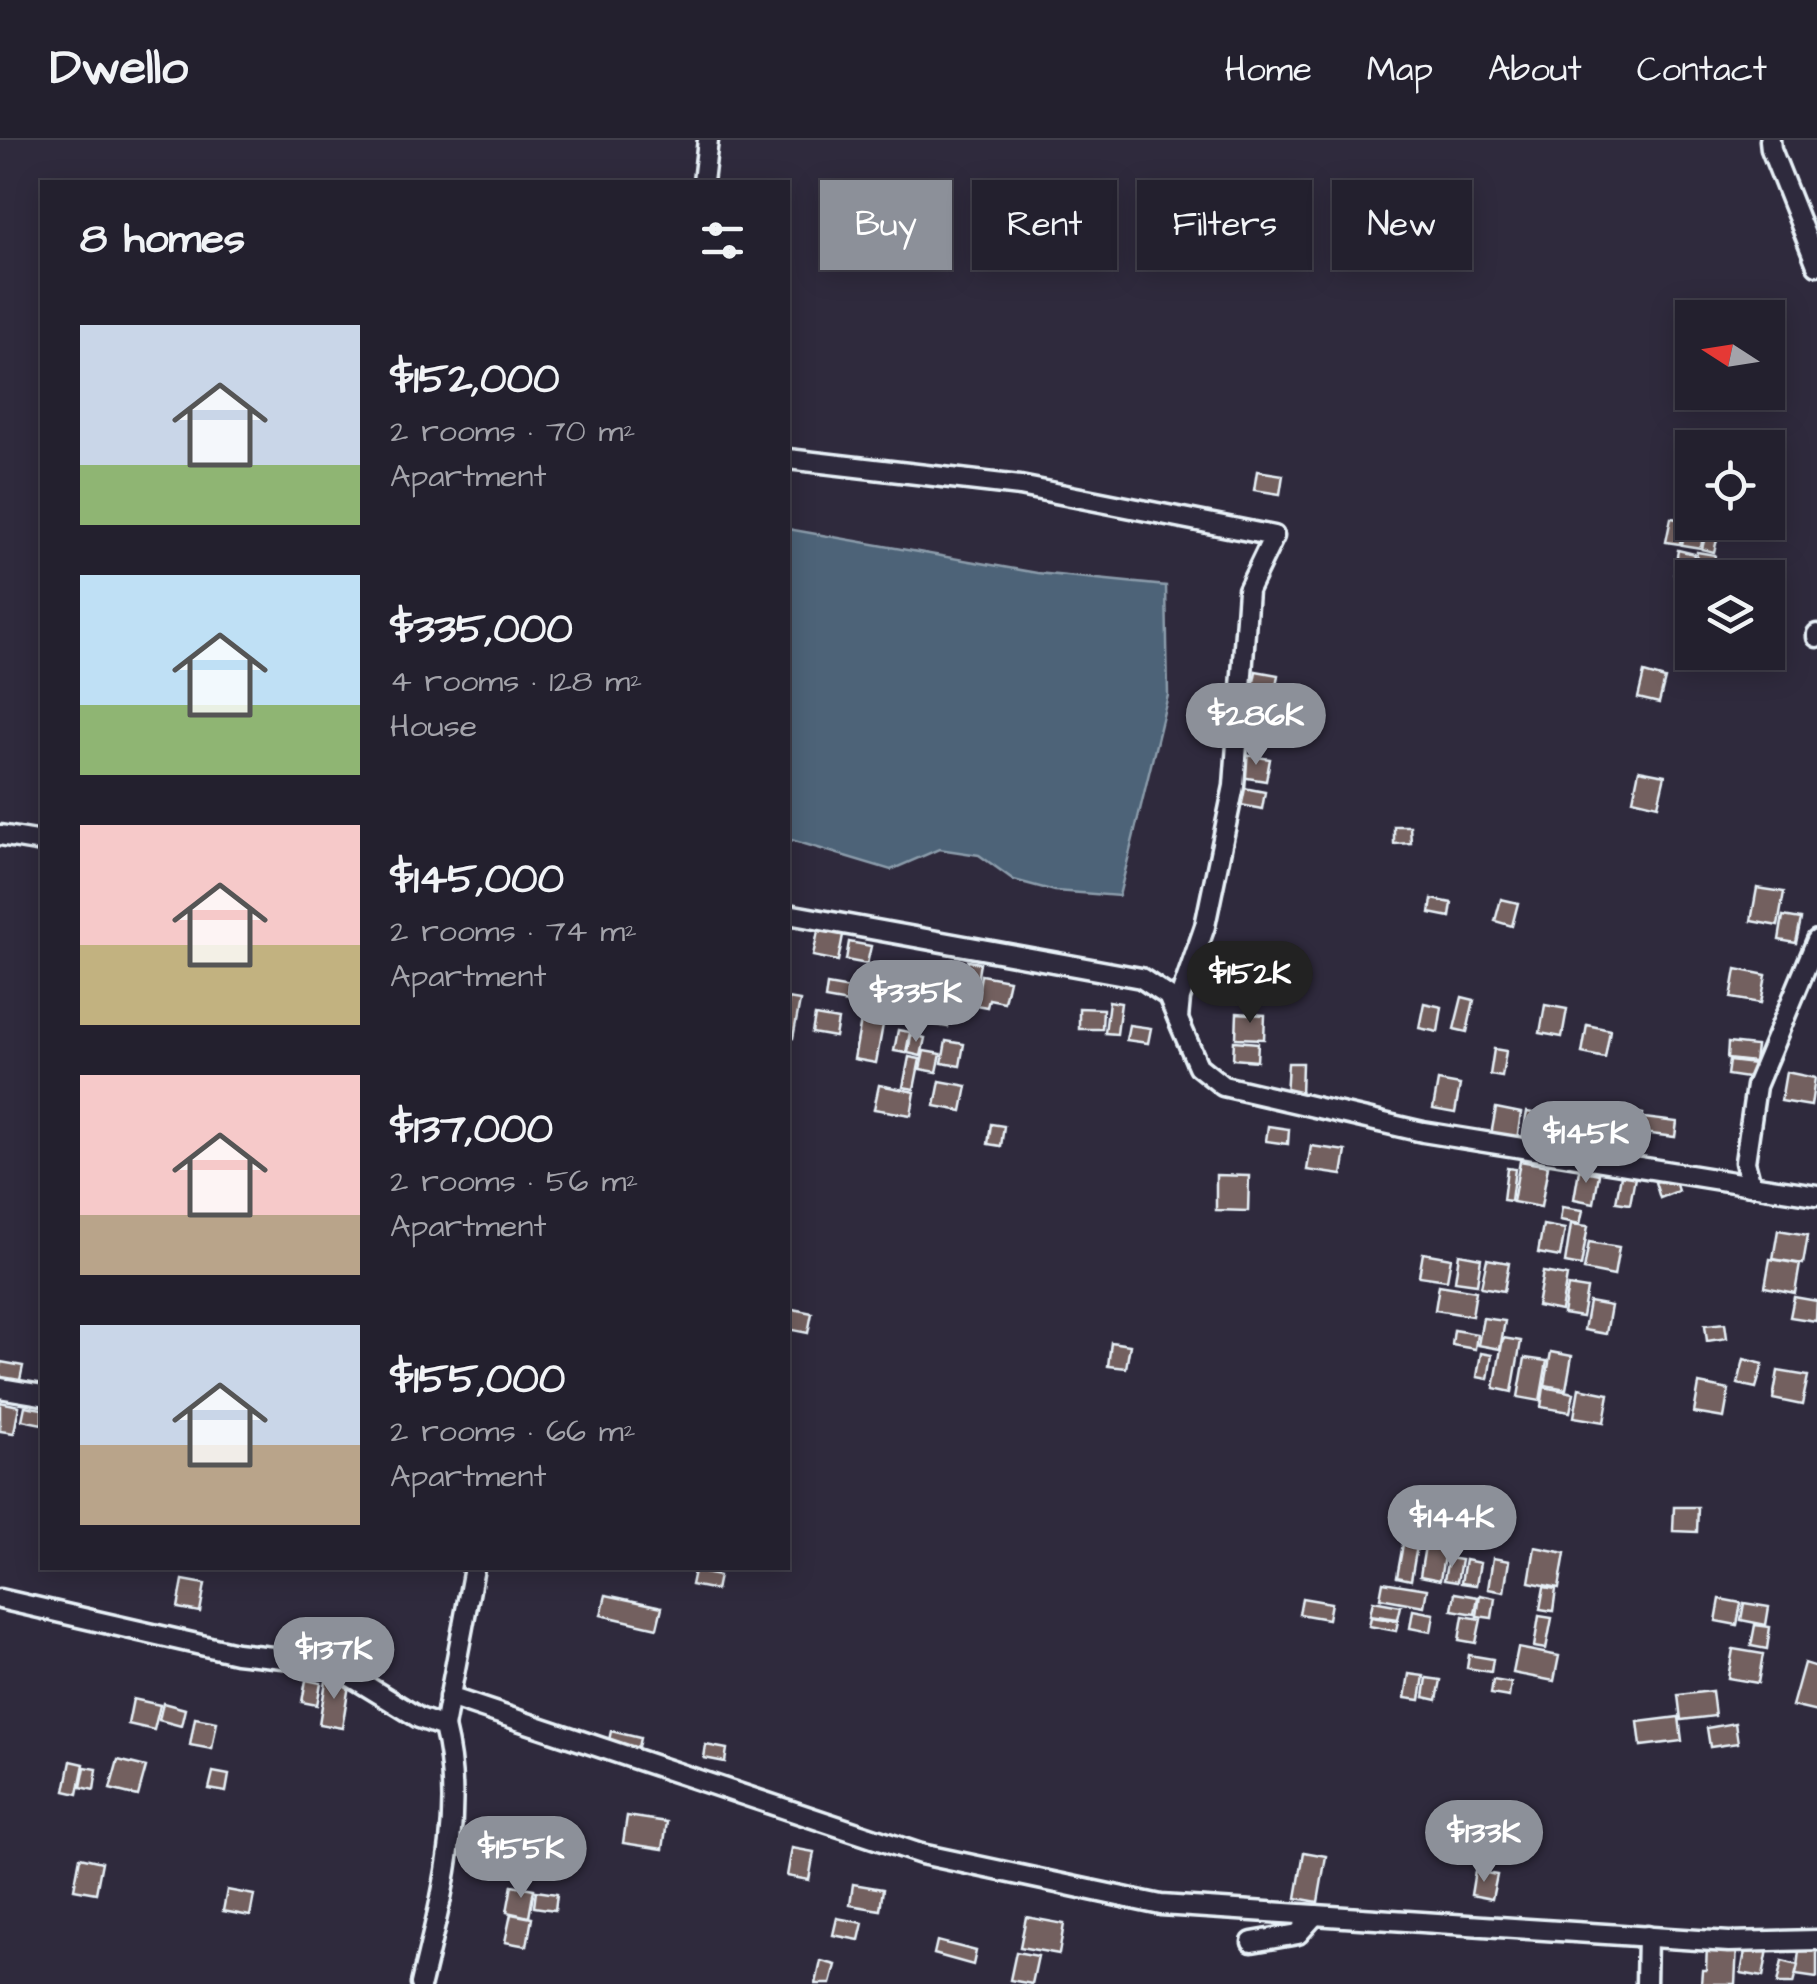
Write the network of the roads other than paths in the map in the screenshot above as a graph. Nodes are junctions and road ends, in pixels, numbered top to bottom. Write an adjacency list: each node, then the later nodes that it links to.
1 (708, 140): 3 (street)
2 (1770, 140): 4 (street)
3 (702, 180)
4 (1817, 265)
5 (790, 459): 10 (street)
6 (0, 835): 7 (street)
7 (40, 842)
8 (790, 914): 10 (street)
9 (1817, 940): 11 (street)
10 (1178, 1019): 11 (street)
11 (1751, 1185): 12 (street)
12 (1817, 1194)
13 (0, 1388): 14 (street)
14 (40, 1395)
15 (474, 1570): 17 (street)
16 (0, 1600): 18 (street)
17 (450, 1697): 18 (street); 19 (street)
18 (444, 1727): 23 (street)
19 (1315, 1914): 20 (street); 22 (street)
20 (1647, 1936): 21 (street); 24 (street)
21 (1817, 1940)
22 (1252, 1942)
23 (421, 1984)
24 (1646, 1984)

